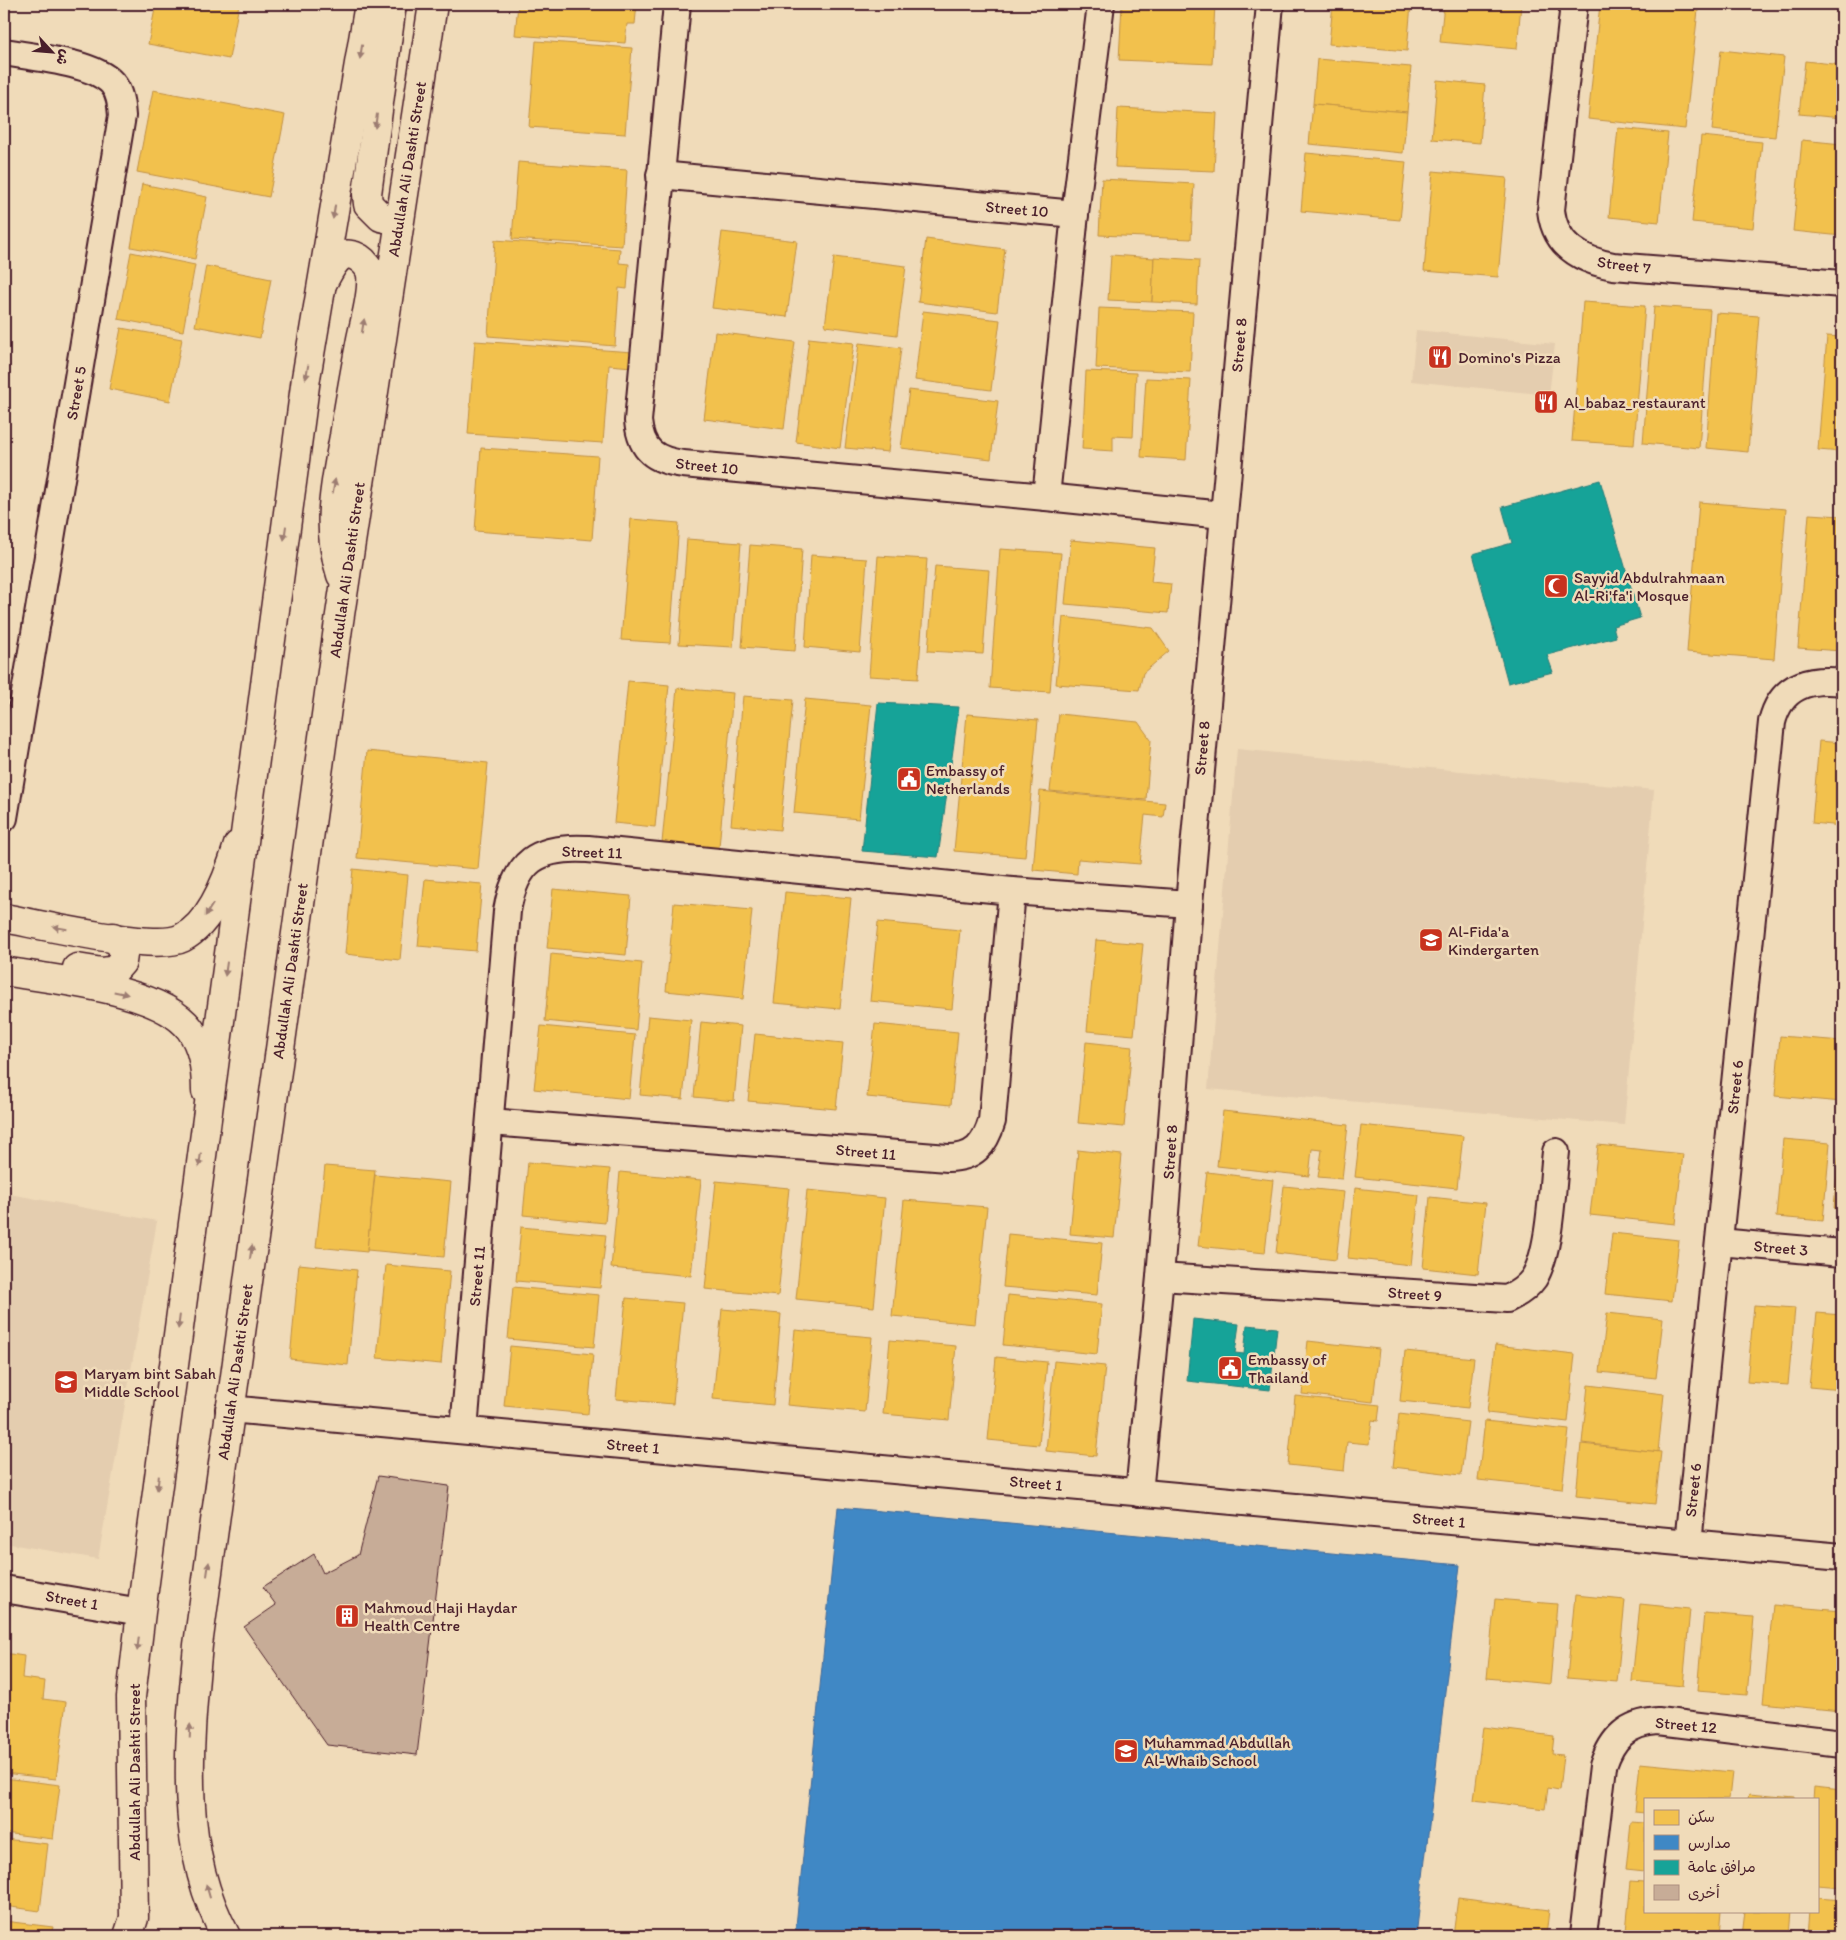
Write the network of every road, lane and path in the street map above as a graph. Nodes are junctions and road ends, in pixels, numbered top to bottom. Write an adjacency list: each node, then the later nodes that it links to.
1 (369, 4): 12 (main road, Abdullah Ali Dashti Street, one-way to 12)
2 (392, 4): 11 (main road, one-way to 11)
3 (433, 4): 11 (main road, Abdullah Ali Dashti Street)
4 (677, 4): 9 (street, Street 10)
5 (1101, 4): 10 (street)
6 (1270, 4): 15 (street, Street 8)
7 (1574, 4): 13 (street, Street 7)
8 (4, 52): 19 (street, Street 5)
9 (660, 175): 10 (street, Street 10); 14 (street, Street 10)
10 (1075, 214): 14 (street)
11 (399, 220): 16 (main road, Abdullah Ali Dashti Street)
12 (323, 282): 16 (main road, one-way to 12); 18 (main road, Abdullah Ali Dashti Street, one-way to 18)
13 (1842, 284)
14 (1046, 497): 15 (street, Street 10)
15 (1223, 515): 21 (street, Street 8)
16 (344, 586): 32 (main road, Abdullah Ali Dashti Street, one-way to 16)
17 (1842, 682): 29 (street, Street 6)
18 (246, 817): 23 (main road, one-way to 23); 26 (main road, Abdullah Ali Dashti Street, one-way to 26)
19 (4, 818)
20 (1012, 891): 21 (street, Street 11); 27 (street, Street 11); 27 (street, Street 11)
21 (1189, 904): 31 (street, Street 8)
22 (4, 918): 23 (main road, one-way to 22)
23 (113, 937): 24 (main road)
24 (4, 956)
25 (4, 971): 26 (main road, one-way to 26)
26 (206, 1112): 38 (main road, Abdullah Ali Dashti Street, one-way to 38)
27 (490, 1122): 33 (street, Street 11)
28 (1556, 1152): 31 (street, Street 9)
29 (1720, 1242): 30 (street, Street 3); 35 (street, Street 6)
30 (1842, 1253)
31 (1160, 1277): 34 (street, Street 8)
32 (229, 1409): 33 (street, Street 1); 41 (main road, Abdullah Ali Dashti Street, one-way to 32)
33 (464, 1430): 34 (street, Street 1)
34 (1139, 1493): 35 (street, Street 1)
35 (1688, 1543): 36 (street, Street 1)
36 (1842, 1557)
37 (4, 1588): 38 (street, Street 1)
38 (141, 1612): 40 (main road, Abdullah Ali Dashti Street, one-way to 40)
39 (1842, 1743): 42 (street, Street 12)
40 (128, 1936)
41 (226, 1936)
42 (1583, 1936)

